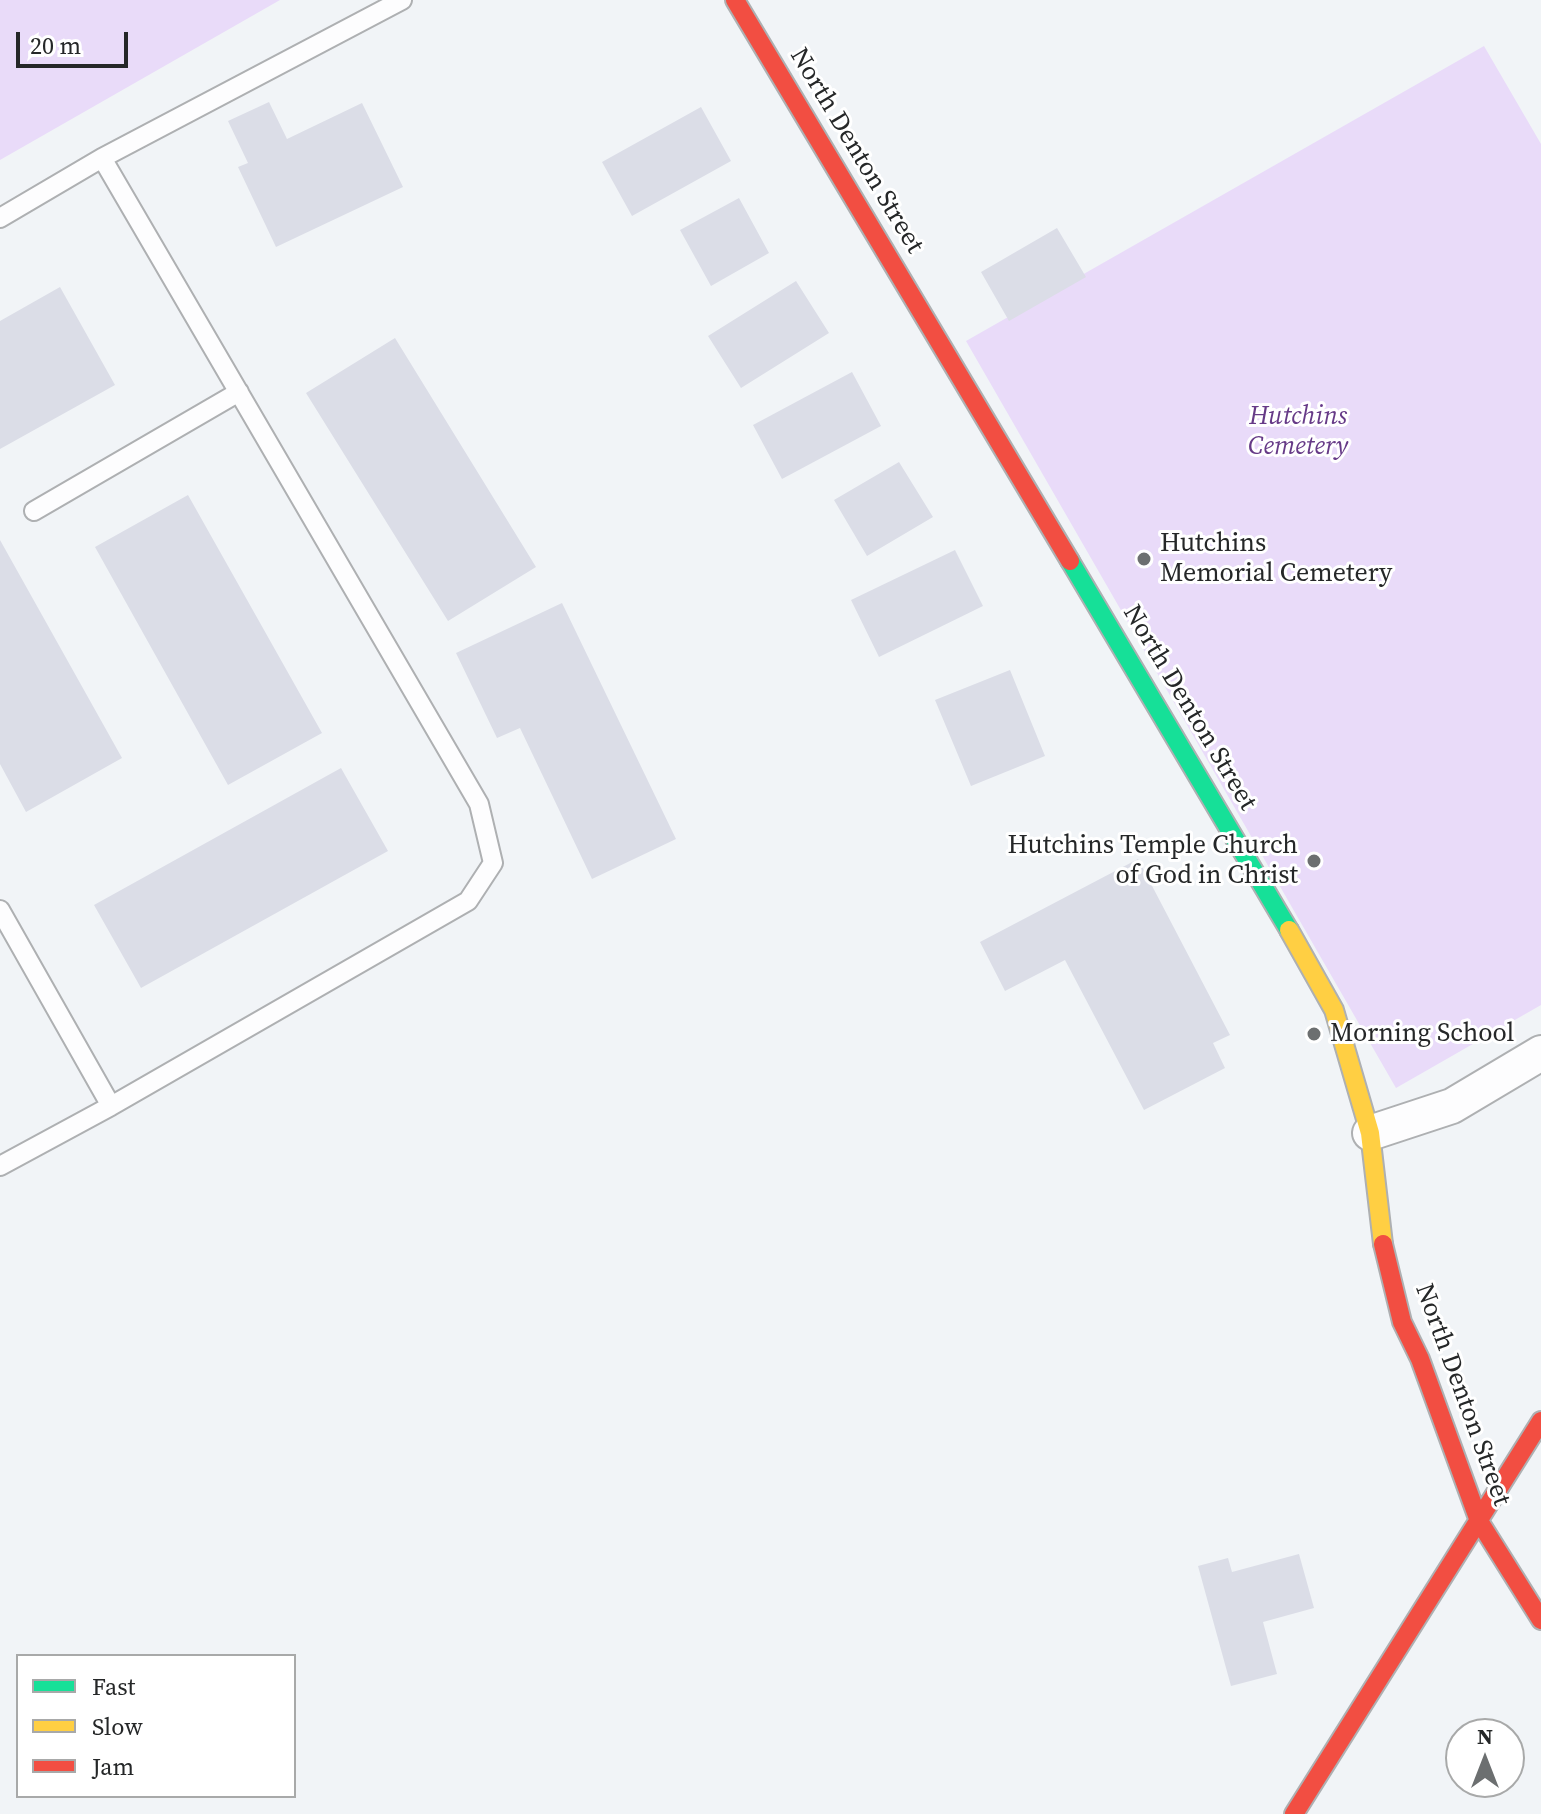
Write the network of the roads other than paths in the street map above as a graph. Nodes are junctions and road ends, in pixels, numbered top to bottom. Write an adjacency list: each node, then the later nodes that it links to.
1 (402, 0): 3 (lane)
2 (735, 0): 10 (street, North Denton Street)
3 (102, 158): 4 (lane); 5 (lane)
4 (0, 218)
5 (239, 392): 6 (lane); 9 (lane)
6 (34, 511)
7 (0, 910): 9 (lane)
8 (1541, 1053): 10 (street)
9 (111, 1106): 11 (lane)
10 (1370, 1133): 13 (street, North Denton Street)
11 (0, 1166)
12 (1541, 1421): 13 (street)
13 (1479, 1521): 14 (street, North Denton Street); 15 (street)
14 (1541, 1620)
15 (1294, 1814)

